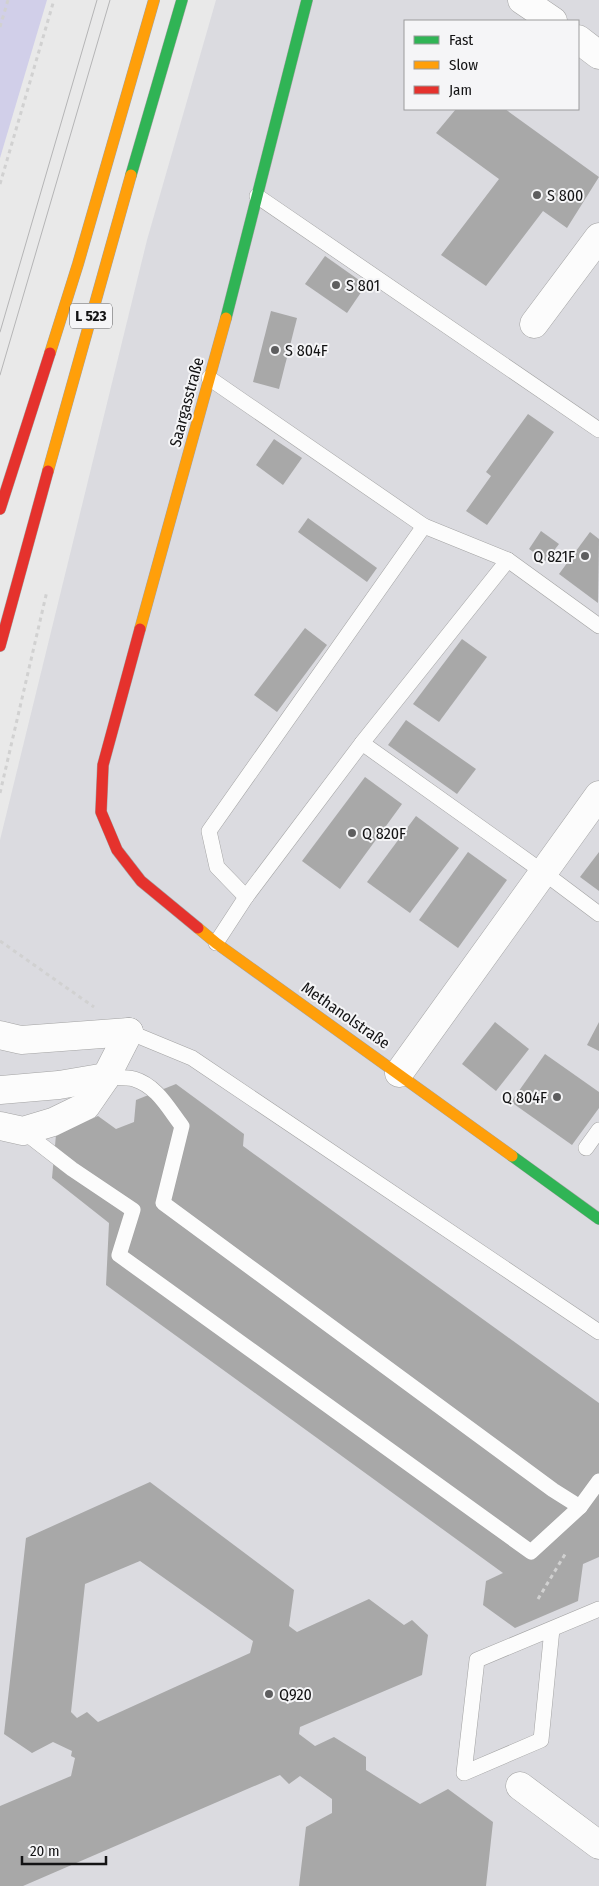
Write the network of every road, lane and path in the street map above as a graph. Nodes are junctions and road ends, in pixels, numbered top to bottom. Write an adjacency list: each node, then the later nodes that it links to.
1 (8, 0): 8 (path)
2 (54, 0): 11 (path)
3 (154, 0): 17 (main road, L 523)
4 (182, 0): 21 (main road, L 523)
5 (307, 0): 12 (main road, Saargasstraße)
6 (528, 1): 7 (street)
7 (552, 20)
8 (0, 27)
9 (579, 40): 10 (street)
10 (599, 55)
11 (0, 184)
12 (257, 196): 15 (main road, Saargasstraße); 16 (lane)
13 (599, 237): 14 (street)
14 (534, 324)
15 (209, 378): 18 (lane); 24 (main road, Saargasstraße)
16 (599, 430)
17 (0, 509)
18 (424, 526): 19 (lane); 26 (lane)
19 (508, 560): 20 (lane); 22 (lane)
20 (599, 626)
21 (0, 646)
22 (362, 742): 25 (lane); 26 (lane)
23 (599, 794): 25 (street)
24 (101, 812): 29 (main road, Methanolstraße)
25 (543, 872): 27 (lane); 32 (street)
26 (246, 897): 29 (lane)
27 (599, 914)
28 (0, 940): 30 (path)
29 (216, 942): 32 (main road, Methanolstraße)
30 (129, 1032): 31 (street); 33 (street); 39 (lane)
31 (0, 1036)
32 (400, 1073): 38 (main road, Methanolstraße)
33 (106, 1077): 34 (street); 35 (street); 41 (lane)
34 (0, 1090)
35 (12, 1129): 41 (lane)
36 (599, 1130): 37 (lane)
37 (586, 1148)
38 (599, 1219)
39 (599, 1332)
40 (599, 1481): 41 (lane)
41 (580, 1507)
42 (599, 1609): 43 (lane)
43 (552, 1629): 43 (lane)
44 (520, 1786): 45 (street)
45 (599, 1845)

